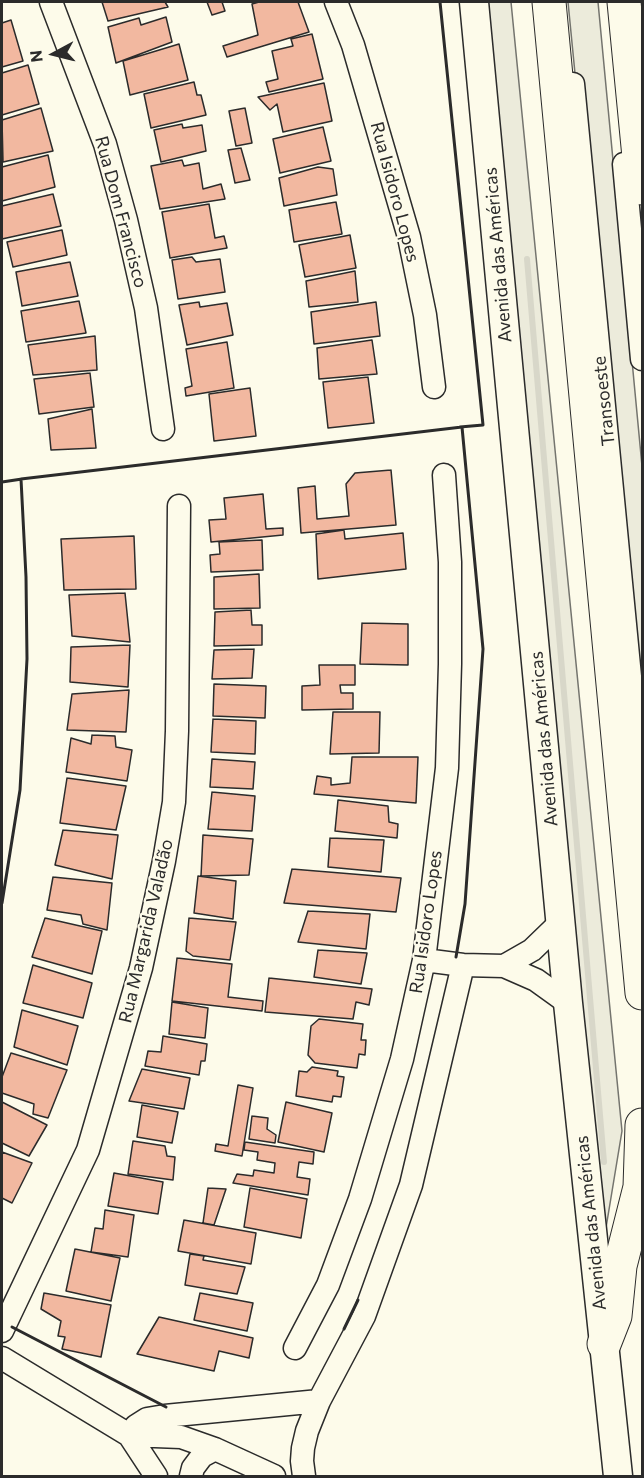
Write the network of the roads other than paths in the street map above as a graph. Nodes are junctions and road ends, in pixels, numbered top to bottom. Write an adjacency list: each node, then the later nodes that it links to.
1 (51, 2): 13 (street, Rua Dom Francisco)
2 (336, 2): 12 (street, Rua Isidoro Lopes)
3 (474, 2): 17 (main road, Avenida das Américas)
4 (549, 2): 21 (highway)
5 (565, 2): 16 (street, Transoeste)
6 (609, 2): 11 (street)
7 (624, 2): 9 (highway)
8 (642, 62): 9 (highway)
9 (634, 101): 10 (highway)
10 (642, 188)
11 (642, 359)
12 (434, 387)
13 (163, 429)
14 (444, 475): 18 (street, Rua Isidoro Lopes)
15 (179, 506): 24 (street, Rua Margarida Valadão)
16 (642, 801)
17 (561, 922): 20 (street); 22 (main road, Avenida das Américas)
18 (424, 960): 19 (street); 26 (street, Rua Isidoro Lopes)
19 (463, 965): 20 (street); 28 (street)
20 (504, 966): 22 (street)
21 (642, 993)
22 (567, 1003): 25 (main road, Avenida das Américas)
23 (642, 1125): 25 (highway)
24 (2, 1331)
25 (604, 1344): 29 (main road, Avenida das Américas)
26 (295, 1348)
27 (2, 1358): 30 (street)
28 (319, 1401): 30 (street); 35 (street)
29 (614, 1428): 36 (main road); 37 (main road, Avenida das Américas)
30 (129, 1435): 31 (street); 32 (street)
31 (215, 1449): 33 (street); 34 (street)
32 (156, 1476)
33 (191, 1476)
34 (274, 1476)
35 (304, 1476)
36 (607, 1476)
37 (618, 1476)

